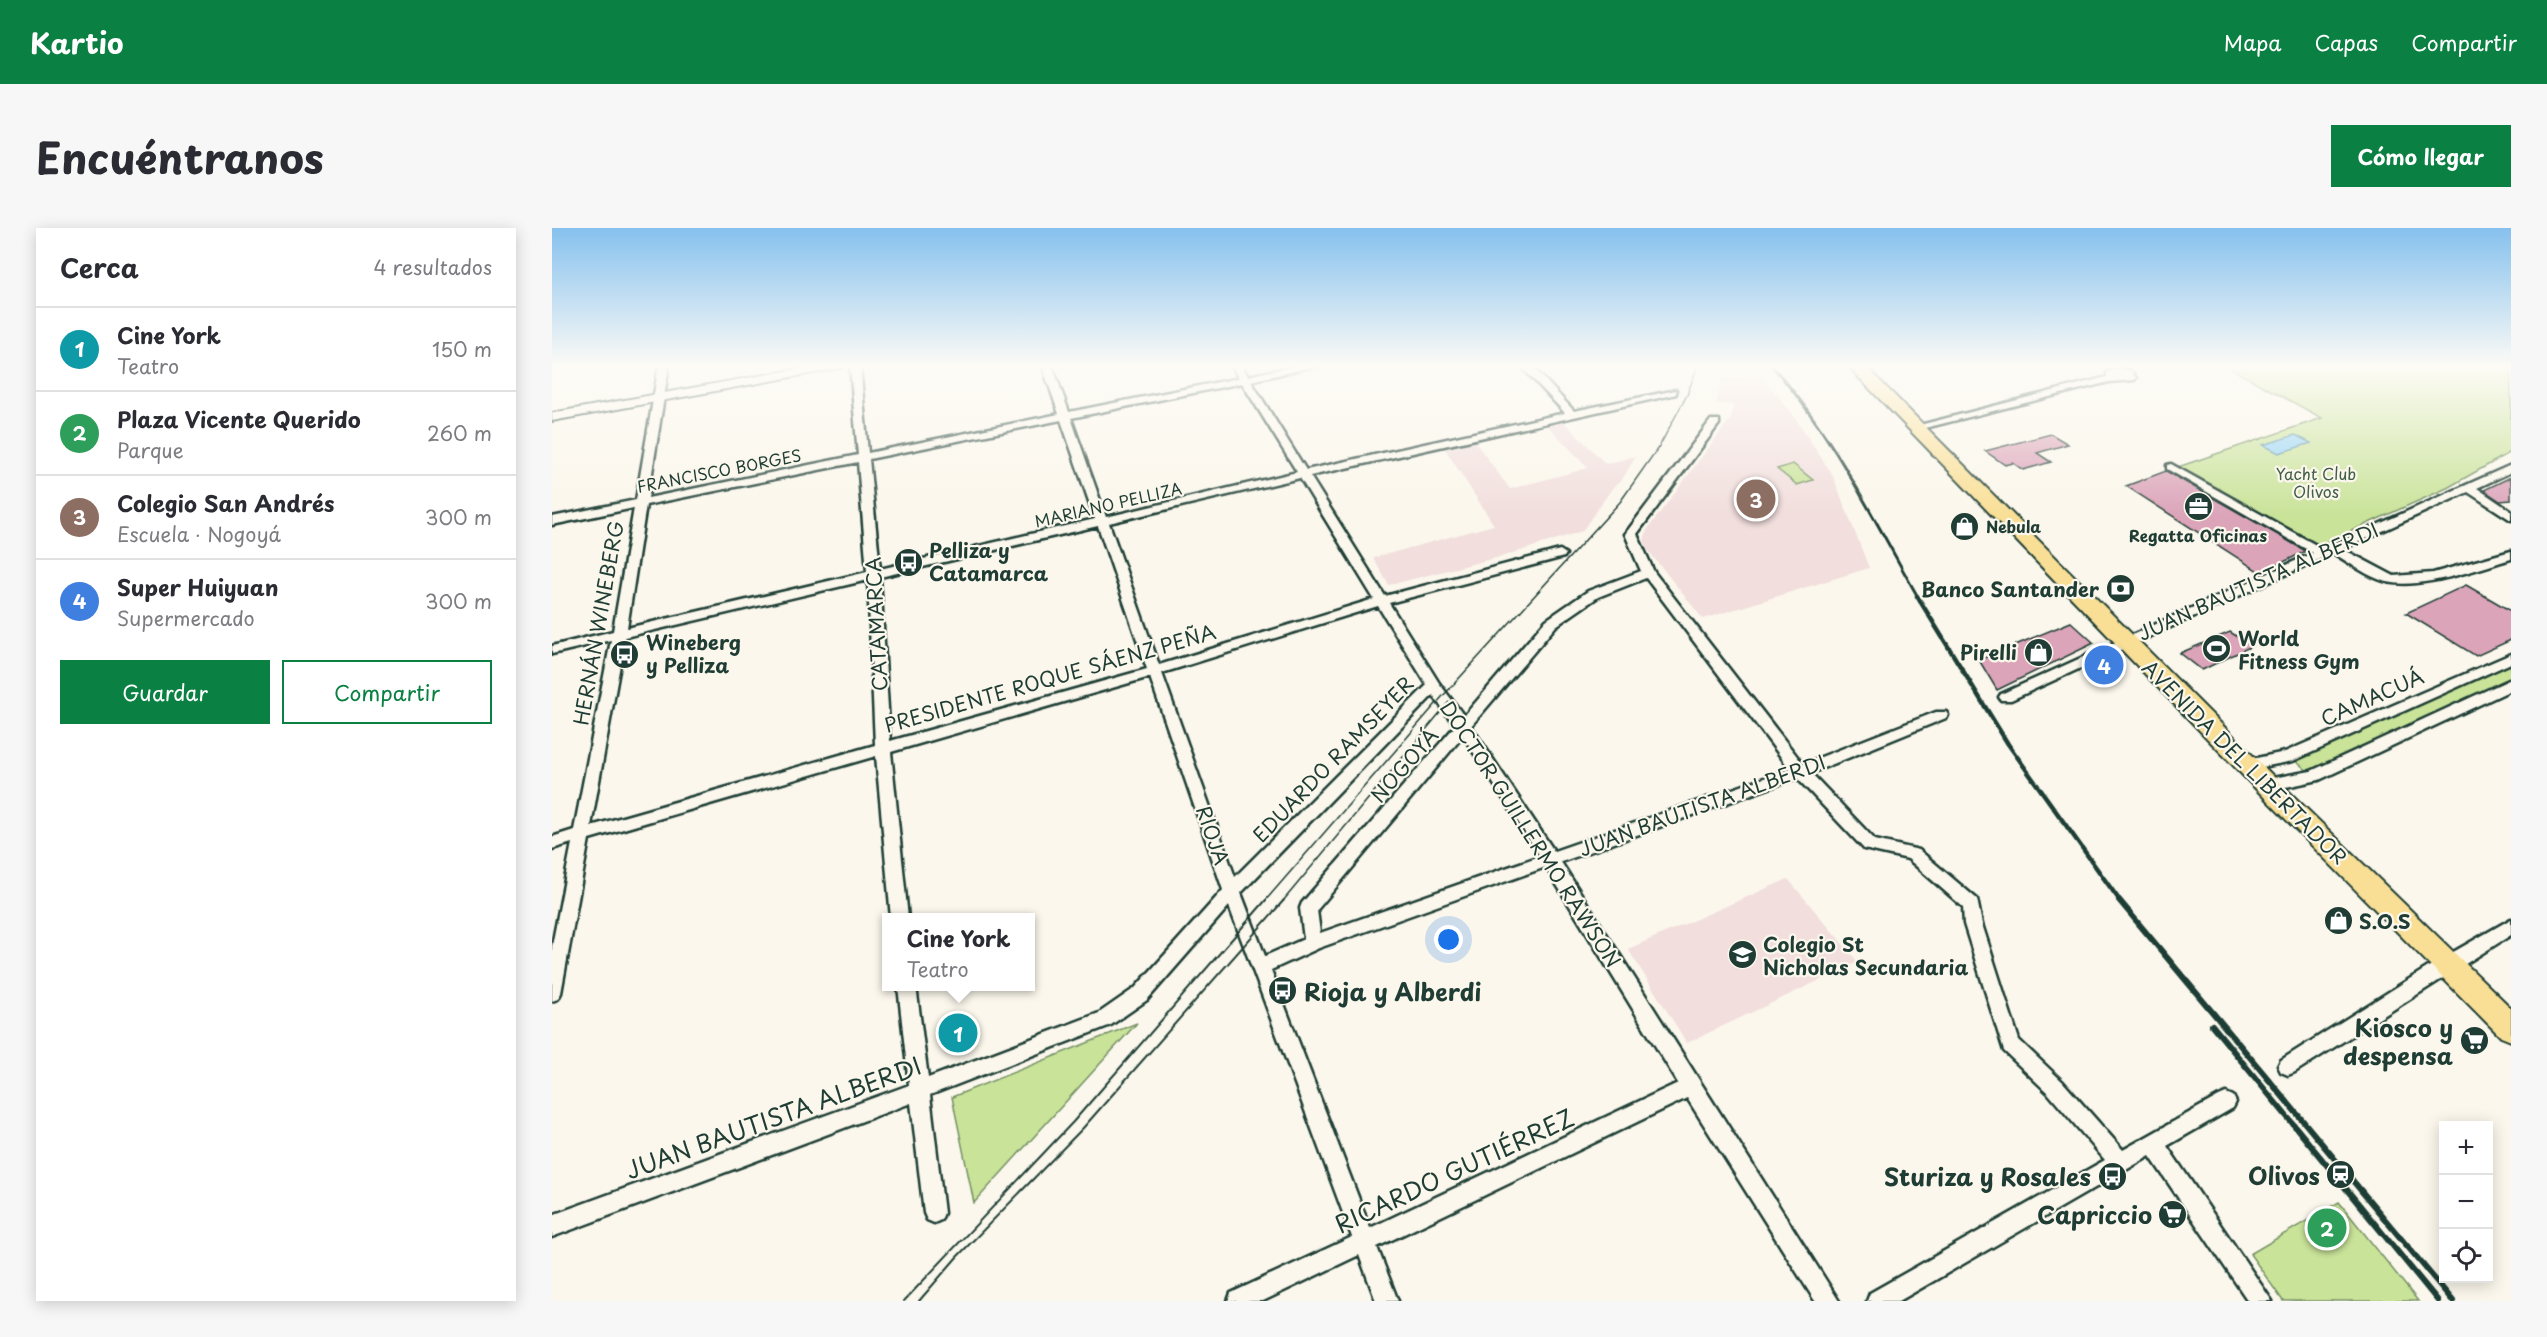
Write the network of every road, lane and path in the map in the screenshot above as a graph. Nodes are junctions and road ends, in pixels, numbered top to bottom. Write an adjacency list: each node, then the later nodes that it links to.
1 (655, 415): 16 (street, HERNÁN WINEBERG)
2 (859, 415): 11 (street, CATAMARCA)
3 (1069, 415): 8 (street, FRANCISCO BORGES)
4 (1267, 415): 14 (street, DOCTOR GUILLERMO RAWSON)
5 (1573, 415): 14 (street, MARIANO PELLIZA)
6 (1905, 415): 10 (main road, AVENIDA DEL LIBERTADOR)
7 (1965, 415): 10 (street)
8 (1064, 416): 11 (street, FRANCISCO BORGES); 19 (street, RIOJA)
9 (1715, 422): 23 (street)
10 (1917, 427): 27 (main road, AVENIDA DEL LIBERTADOR)
11 (863, 457): 16 (street, FRANCISCO BORGES); 24 (street, CATAMARCA)
12 (2171, 467): 20 (street)
13 (2511, 468): 15 (street, JUAN BAUTISTA ALBERDI)
14 (1304, 474): 19 (street, MARIANO PELLIZA); 25 (street, DOCTOR GUILLERMO RAWSON)
15 (2468, 487): 17 (street); 20 (street, JUAN BAUTISTA ALBERDI)
16 (640, 503): 18 (street, FRANCISCO BORGES); 26 (street, HERNÁN WINEBERG)
17 (2511, 516)
18 (552, 521)
19 (1103, 522): 24 (street, MARIANO PELLIZA); 30 (street, RIOJA)
20 (2328, 550): 22 (street); 27 (street, JUAN BAUTISTA ALBERDI)
21 (1560, 554): 25 (street, PRESIDENTE ROQUE SÁENZ PEÑA)
22 (2511, 555)
23 (1648, 573): 36 (street, NOGOYÁ); 40 (street)
24 (873, 576): 26 (street, MARIANO PELLIZA); 38 (street, CATAMARCA)
25 (1381, 601): 30 (street, PRESIDENTE ROQUE SÁENZ PEÑA); 32 (street, DOCTOR GUILLERMO RAWSON)
26 (619, 635): 28 (street, MARIANO PELLIZA); 42 (street, HERNÁN WINEBERG)
27 (2125, 641): 33 (street, JUAN BAUTISTA ALBERDI); 39 (main road, AVENIDA DEL LIBERTADOR)
28 (552, 650)
29 (2511, 658): 35 (street, CAMACUÁ)
30 (1155, 671): 38 (street, PRESIDENTE ROQUE SÁENZ PEÑA); 45 (street, RIOJA)
31 (2511, 684): 37 (street)
32 (1434, 686): 36 (street, DOCTOR GUILLERMO RAWSON); 45 (street, EDUARDO RAMSEYER)
33 (2006, 697)
34 (1941, 715): 40 (street, JUAN BAUTISTA ALBERDI)
35 (2371, 720): 37 (street); 39 (street, CAMACUÁ)
36 (1464, 727): 44 (street, DOCTOR GUILLERMO RAWSON); 48 (street, NOGOYÁ)
37 (2396, 738): 41 (street)
38 (883, 749): 42 (street, PRESIDENTE ROQUE SÁENZ PEÑA); 46 (street, CATAMARCA)
39 (2247, 765): 41 (main road, AVENIDA DEL LIBERTADOR)
40 (1800, 771): 44 (street, JUAN BAUTISTA ALBERDI); 60 (street)
41 (2267, 785): 49 (main road, AVENIDA DEL LIBERTADOR)
42 (582, 835): 43 (street, PRESIDENTE ROQUE SÁENZ PEÑA); 52 (street, HERNÁN WINEBERG)
43 (552, 843)
44 (1550, 859): 48 (street, JUAN BAUTISTA ALBERDI); 56 (street, DOCTOR GUILLERMO RAWSON)
45 (1232, 891): 50 (street, RIOJA); 53 (street, EDUARDO RAMSEYER)
46 (899, 913)
47 (2511, 926): 49 (street)
48 (1313, 943): 50 (street, JUAN BAUTISTA ALBERDI)
49 (2447, 964): 54 (main road, AVENIDA DEL LIBERTADOR); 55 (street)
50 (1260, 966): 63 (street, RIOJA)
51 (907, 991): 57 (street)
52 (552, 993)
53 (1141, 994): 57 (street, JUAN BAUTISTA ALBERDI)
54 (2511, 1028)
55 (2288, 1066)
56 (1691, 1088): 63 (street, RICARDO GUTIÉRREZ); 66 (street, DOCTOR GUILLERMO RAWSON)
57 (918, 1091): 61 (street); 62 (street, JUAN BAUTISTA ALBERDI)
58 (2226, 1102): 59 (street)
59 (2153, 1143): 60 (street); 68 (street)
60 (2120, 1162): 67 (street)
61 (934, 1213)
62 (552, 1226)
63 (1365, 1242): 64 (street, RICARDO GUTIÉRREZ); 65 (street, RIOJA)
64 (1239, 1301)
65 (1387, 1301)
66 (1828, 1301)
67 (1878, 1301)
68 (2261, 1301)

